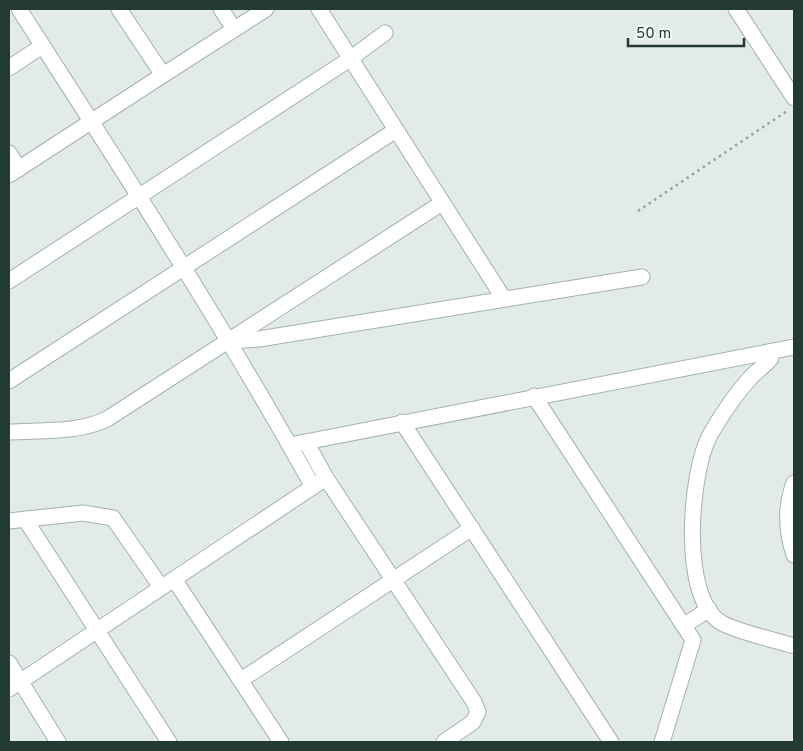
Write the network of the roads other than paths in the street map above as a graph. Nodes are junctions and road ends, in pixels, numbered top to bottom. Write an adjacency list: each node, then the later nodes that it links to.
1 (18, 9): 9 (street)
2 (119, 9): 12 (street)
3 (221, 9): 7 (street)
4 (266, 9): 7 (street)
5 (319, 9): 10 (street)
6 (736, 9): 13 (street)
7 (234, 29): 12 (street)
8 (385, 33): 10 (street)
9 (42, 46): 11 (street); 14 (street)
10 (350, 59): 15 (street); 18 (street)
11 (9, 68)
12 (163, 75): 14 (street)
13 (794, 98)
14 (91, 122): 17 (street); 18 (street)
15 (396, 130): 19 (street); 20 (street)
16 (9, 153): 17 (street)
17 (14, 172)
18 (139, 196): 20 (street); 22 (street)
19 (442, 203): 23 (street); 24 (street)
20 (184, 267): 24 (street); 27 (street)
21 (642, 277): 23 (street)
22 (9, 280)
23 (504, 299): 24 (street)
24 (230, 341): 30 (street); 32 (street)
25 (794, 347): 26 (street)
26 (770, 352): 28 (street); 43 (street)
27 (9, 381)
28 (534, 396): 29 (street); 44 (street)
29 (402, 422): 31 (street); 38 (street)
30 (9, 432)
31 (306, 442): 32 (street); 33 (street)
32 (290, 445): 35 (street)
33 (326, 478): 35 (street); 41 (street)
34 (794, 483): 39 (street)
35 (313, 487): 40 (street)
36 (26, 519): 37 (street); 42 (street); 45 (street)
37 (9, 520)
38 (472, 528): 41 (street); 54 (street)
39 (794, 555)
40 (174, 579): 42 (street); 48 (street)
41 (394, 581): 48 (street); 50 (street)
42 (161, 588): 45 (street)
43 (709, 609): 44 (street); 46 (street)
44 (684, 625): 55 (street)
45 (97, 629): 49 (street); 52 (street)
46 (794, 646)
47 (9, 663): 49 (street)
48 (241, 680): 53 (street)
49 (14, 685): 51 (street)
50 (452, 740)
51 (58, 742)
52 (168, 742)
53 (281, 742)
54 (611, 742)
55 (662, 742)

